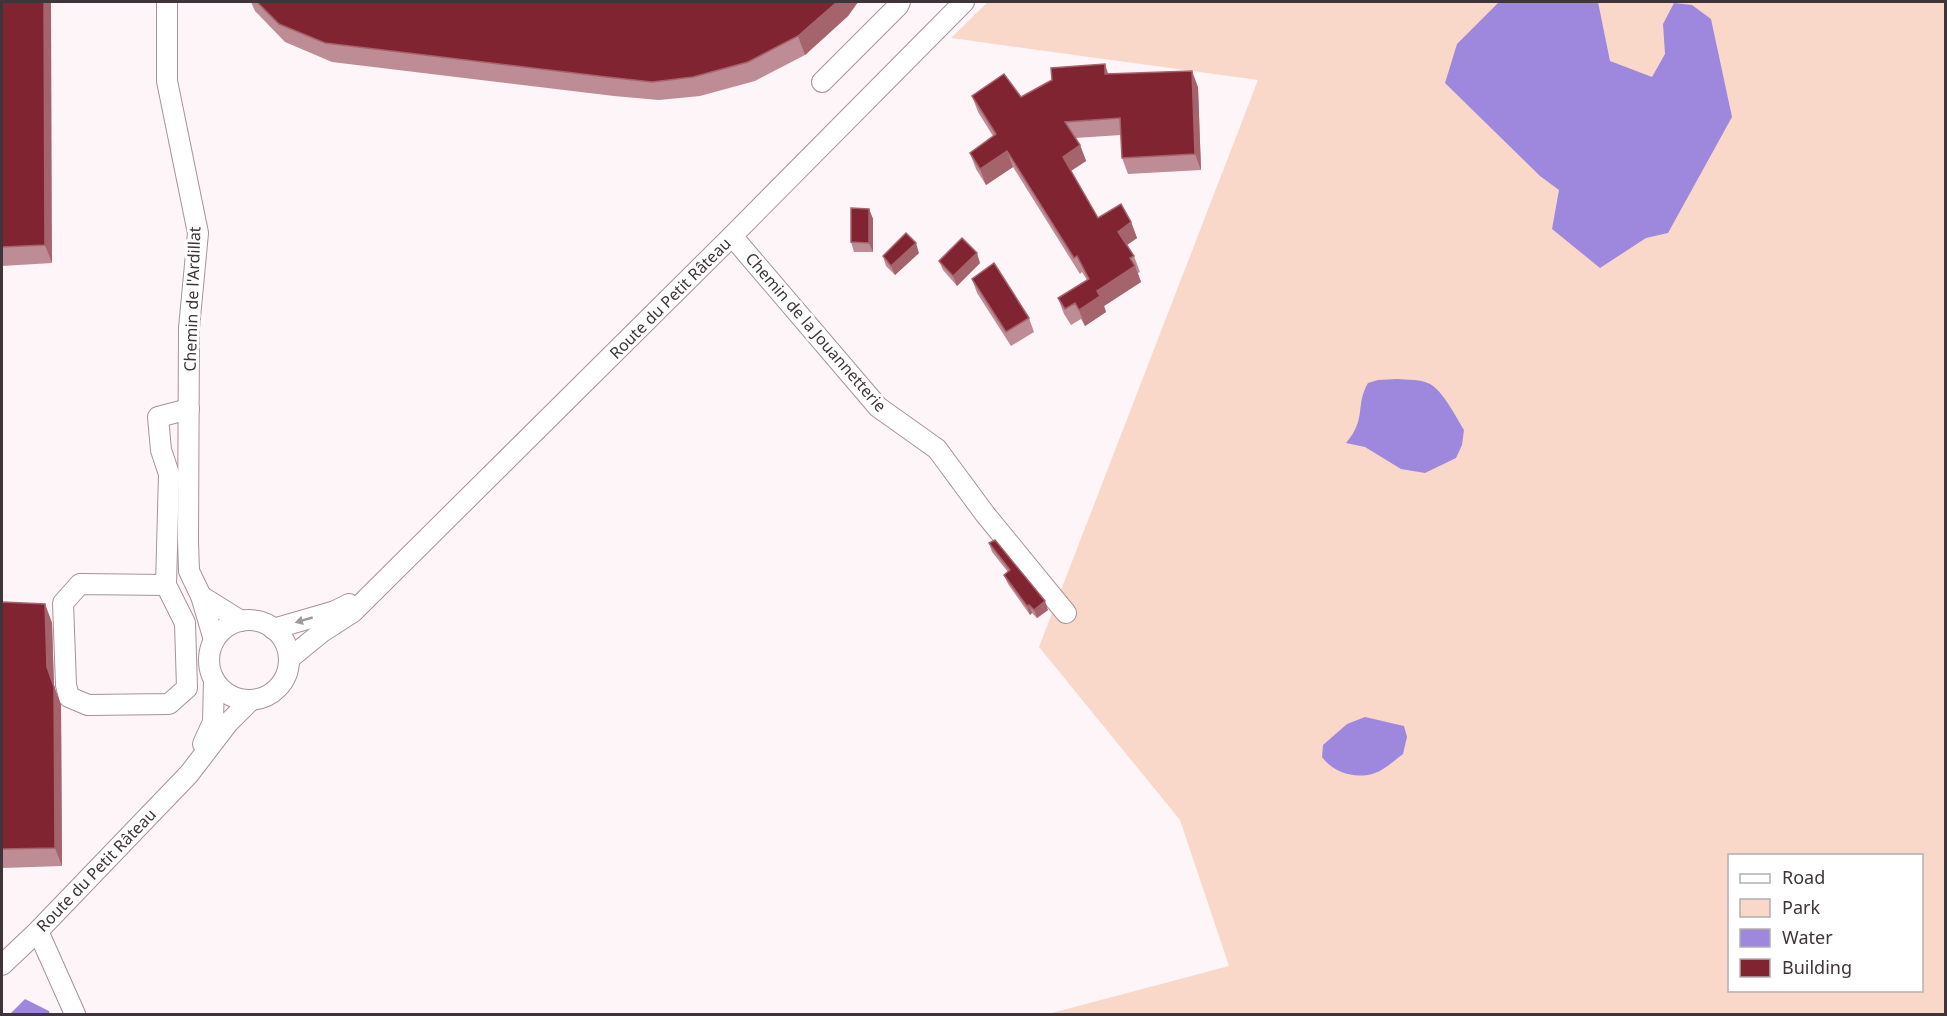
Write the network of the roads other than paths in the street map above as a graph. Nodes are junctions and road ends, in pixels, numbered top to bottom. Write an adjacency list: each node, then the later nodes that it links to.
1 (167, 2): 6 (street, Chemin de l'Ardillat)
2 (964, 2): 5 (street, Route du Petit Râteau)
3 (900, 3): 4 (street)
4 (822, 82)
5 (732, 236): 8 (street, Route du Petit Râteau); 10 (street, Chemin de la Jouannetterie)
6 (189, 409): 7 (street); 9 (street, Chemin de l'Ardillat)
7 (166, 585): 7 (street)
8 (373, 591): 12 (street, Route du Petit Râteau, one-way to 12); 14 (street, Route du Petit Râteau)
9 (201, 596): 11 (street); 13 (street, Chemin de l'Ardillat)
10 (1066, 613)
11 (241, 621): 12 (street); 13 (street)
12 (273, 629): 14 (street)
13 (214, 640): 15 (street)
14 (289, 659): 16 (street)
15 (214, 680): 16 (street); 17 (street, Route du Petit Râteau)
16 (251, 700): 17 (street, Route du Petit Râteau)
17 (189, 774): 18 (street, Route du Petit Râteau)
18 (38, 931): 19 (street, Route du Petit Râteau); 20 (street)
19 (2, 965)
20 (75, 1014)

